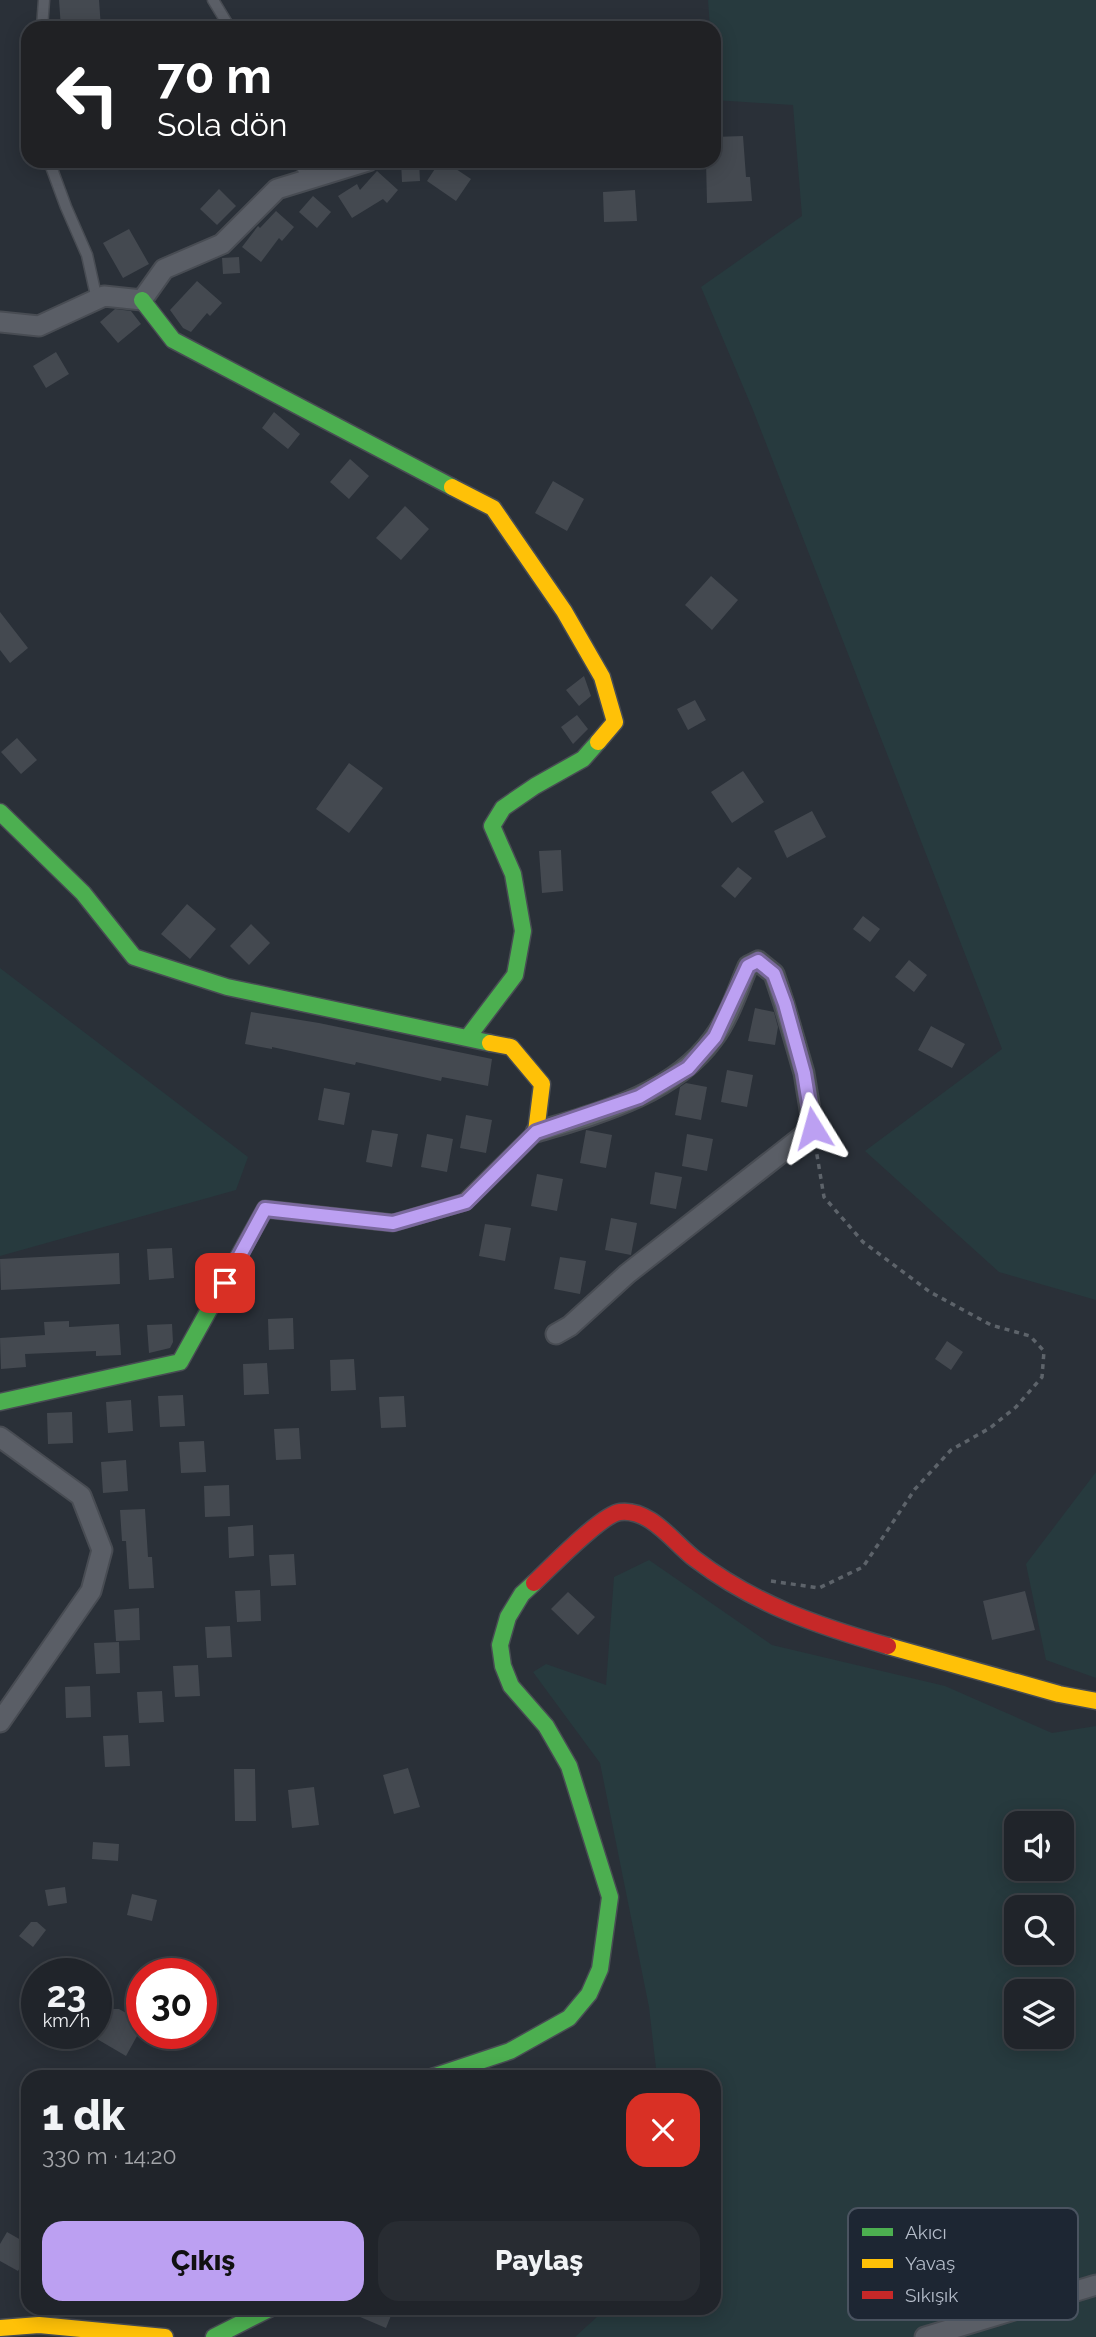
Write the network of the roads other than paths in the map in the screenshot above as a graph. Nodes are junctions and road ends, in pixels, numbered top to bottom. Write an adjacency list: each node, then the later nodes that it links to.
1 (44, 0): 3 (lane)
2 (213, 0): 4 (lane)
3 (42, 21)
4 (226, 21)
5 (52, 168): 7 (lane)
6 (304, 170): 8 (street)
7 (97, 300): 8 (street); 9 (street)
8 (142, 300): 11 (street)
9 (0, 322)
10 (0, 811): 11 (street)
11 (468, 1037): 12 (street)
12 (536, 1132): 13 (street); 14 (street)
13 (556, 1334)
14 (0, 1402)
15 (0, 1437): 17 (street)
16 (1096, 1701): 18 (street)
17 (0, 1722)
18 (453, 2070)
19 (1096, 2284): 20 (street)
20 (1078, 2290)
21 (257, 2315): 25 (street)
22 (981, 2320): 26 (street)
23 (0, 2328): 24 (street)
24 (165, 2337)
25 (214, 2337)
26 (926, 2337)

